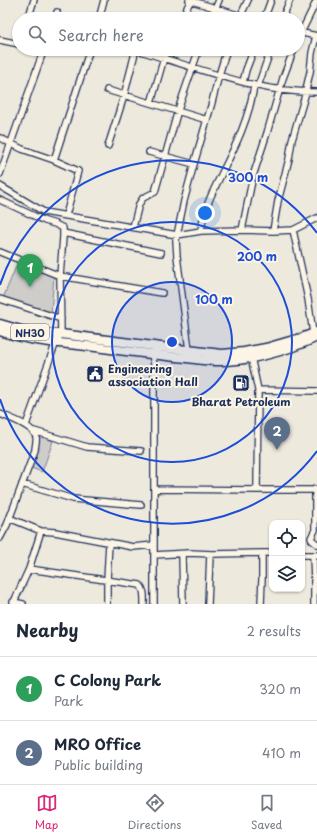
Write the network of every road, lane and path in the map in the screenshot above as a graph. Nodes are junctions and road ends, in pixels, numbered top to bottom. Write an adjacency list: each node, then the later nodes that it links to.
1 (34, 0): 10 (street)
2 (104, 0): 11 (street)
3 (190, 0): 9 (street); 12 (street)
4 (219, 0): 9 (street)
5 (248, 0): 15 (street)
6 (271, 0): 16 (street)
7 (290, 0): 17 (street)
8 (316, 0): 18 (street)
9 (215, 8): 13 (street); 14 (street)
10 (30, 12)
11 (101, 12)
12 (184, 12)
13 (214, 12)
14 (226, 12)
15 (242, 12)
16 (267, 12)
17 (285, 12)
18 (305, 21)
19 (305, 33): 20 (street)
20 (316, 36): 39 (street)
21 (0, 40): 22 (street)
22 (12, 43)
23 (42, 56): 46 (street)
24 (88, 56): 50 (street)
25 (133, 56): 41 (street)
26 (158, 56): 32 (street)
27 (197, 56): 33 (street)
28 (225, 56): 34 (street)
29 (251, 56): 35 (street)
30 (268, 56): 36 (street)
31 (291, 56): 38 (street)
32 (164, 58): 33 (street); 42 (street)
33 (192, 67): 34 (street); 43 (street)
34 (219, 75): 35 (street); 44 (street)
35 (243, 82): 36 (street)
36 (256, 86): 38 (street); 60 (street)
37 (107, 90): 41 (street)
38 (280, 90): 39 (street); 58 (street)
39 (306, 92): 40 (street); 61 (street)
40 (317, 92)
41 (124, 96): 42 (street); 47 (street)
42 (151, 103): 43 (street)
43 (178, 110): 44 (street); 49 (street)
44 (208, 120): 51 (street)
45 (0, 138): 46 (street)
46 (11, 142): 50 (street); 52 (street)
47 (108, 146)
48 (149, 152): 49 (street)
49 (165, 156): 51 (street); 57 (street)
50 (54, 160): 55 (street)
51 (194, 164): 63 (street)
52 (0, 174)
53 (0, 186): 55 (street)
54 (0, 200): 62 (street)
55 (66, 215): 57 (street)
56 (317, 218): 59 (street)
57 (133, 227): 63 (street)
58 (242, 230): 60 (street); 61 (street)
59 (293, 230): 61 (street); 72 (street)
60 (201, 231): 63 (street)
61 (272, 231)
62 (63, 233): 65 (street); 66 (street)
63 (177, 235): 76 (street)
64 (0, 252): 66 (street)
65 (161, 253)
66 (60, 276): 67 (street); 69 (street)
67 (162, 293)
68 (0, 299): 69 (street)
69 (61, 319): 73 (street)
70 (0, 324): 73 (highway, NH30)
71 (0, 331): 73 (highway, NH30)
72 (316, 334): 75 (highway, NH30); 78 (highway, NH30)
73 (59, 338): 74 (highway, NH30); 77 (highway, NH30); 82 (street)
74 (161, 347): 76 (highway, NH30); 77 (street)
75 (260, 349): 76 (highway, NH30); 78 (street)
76 (189, 350)
77 (152, 354): 78 (highway, NH30); 86 (street)
78 (251, 357): 79 (street)
79 (258, 390): 80 (street); 87 (street)
80 (317, 391)
81 (0, 414): 82 (street)
82 (26, 425): 83 (street)
83 (34, 431): 84 (street); 85 (street)
84 (141, 451)
85 (22, 484): 89 (street); 91 (street)
86 (154, 489): 87 (street); 96 (street)
87 (257, 490): 88 (street)
88 (316, 490): 90 (street)
89 (141, 505)
90 (316, 511): 95 (street)
91 (9, 518): 92 (street); 93 (street)
92 (41, 531): 94 (street); 104 (street)
93 (0, 538)
94 (109, 543): 96 (street); 105 (street)
95 (317, 544)
96 (154, 545): 102 (street)
97 (262, 553): 98 (street); 100 (street); 113 (street)
98 (269, 553)
99 (182, 554): 100 (street); 102 (street); 111 (street)
100 (210, 554): 112 (street)
101 (316, 554): 103 (street); 114 (street)
102 (154, 555): 110 (street)
103 (305, 555)
104 (29, 569): 105 (street); 106 (street)
105 (107, 580): 108 (street); 109 (street)
106 (13, 603): 107 (street)
107 (23, 604)
108 (107, 604)
109 (144, 604)
110 (154, 604)
111 (182, 604)
112 (208, 604)
113 (261, 604)
114 (314, 604)

